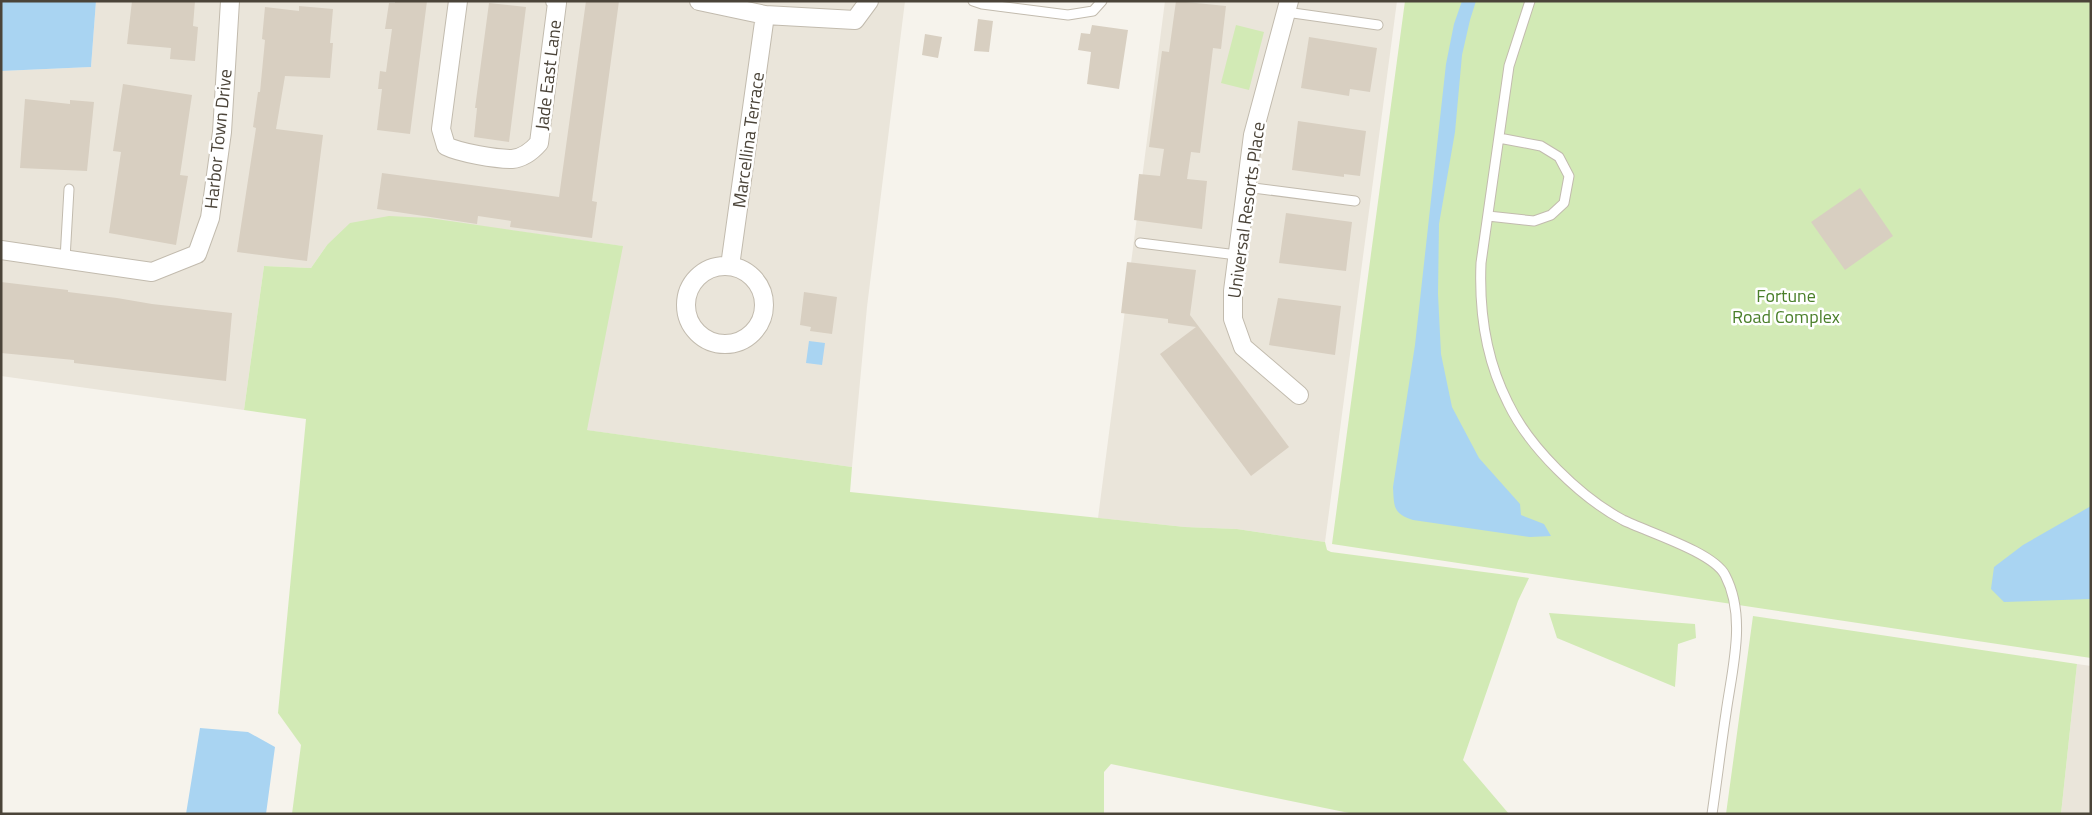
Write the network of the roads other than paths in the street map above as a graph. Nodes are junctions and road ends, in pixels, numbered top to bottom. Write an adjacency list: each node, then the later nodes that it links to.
1 (230, 1): 20 (street, Harbor Town Drive)
2 (458, 1): 3 (street, Jade East Lane)
3 (554, 1)
4 (699, 1): 10 (street)
5 (869, 1): 10 (street)
6 (973, 1): 7 (lane)
7 (1102, 1)
8 (1530, 1): 12 (lane)
9 (1288, 7): 11 (lane); 13 (street, Universal Resorts Place)
10 (766, 15): 21 (street, Marcellina Terrace)
11 (1378, 25)
12 (1499, 138): 16 (lane); 16 (lane)
13 (1246, 187): 15 (lane); 19 (street, Universal Resorts Place)
14 (69, 189): 20 (lane)
15 (1355, 200)
16 (1488, 216): 23 (lane)
17 (1140, 243): 19 (lane)
18 (1, 250): 20 (street, Harbor Town Drive)
19 (1237, 255): 22 (street, Universal Resorts Place)
20 (65, 259)
21 (730, 266): 21 (street)
22 (1299, 395)
23 (1712, 814)

